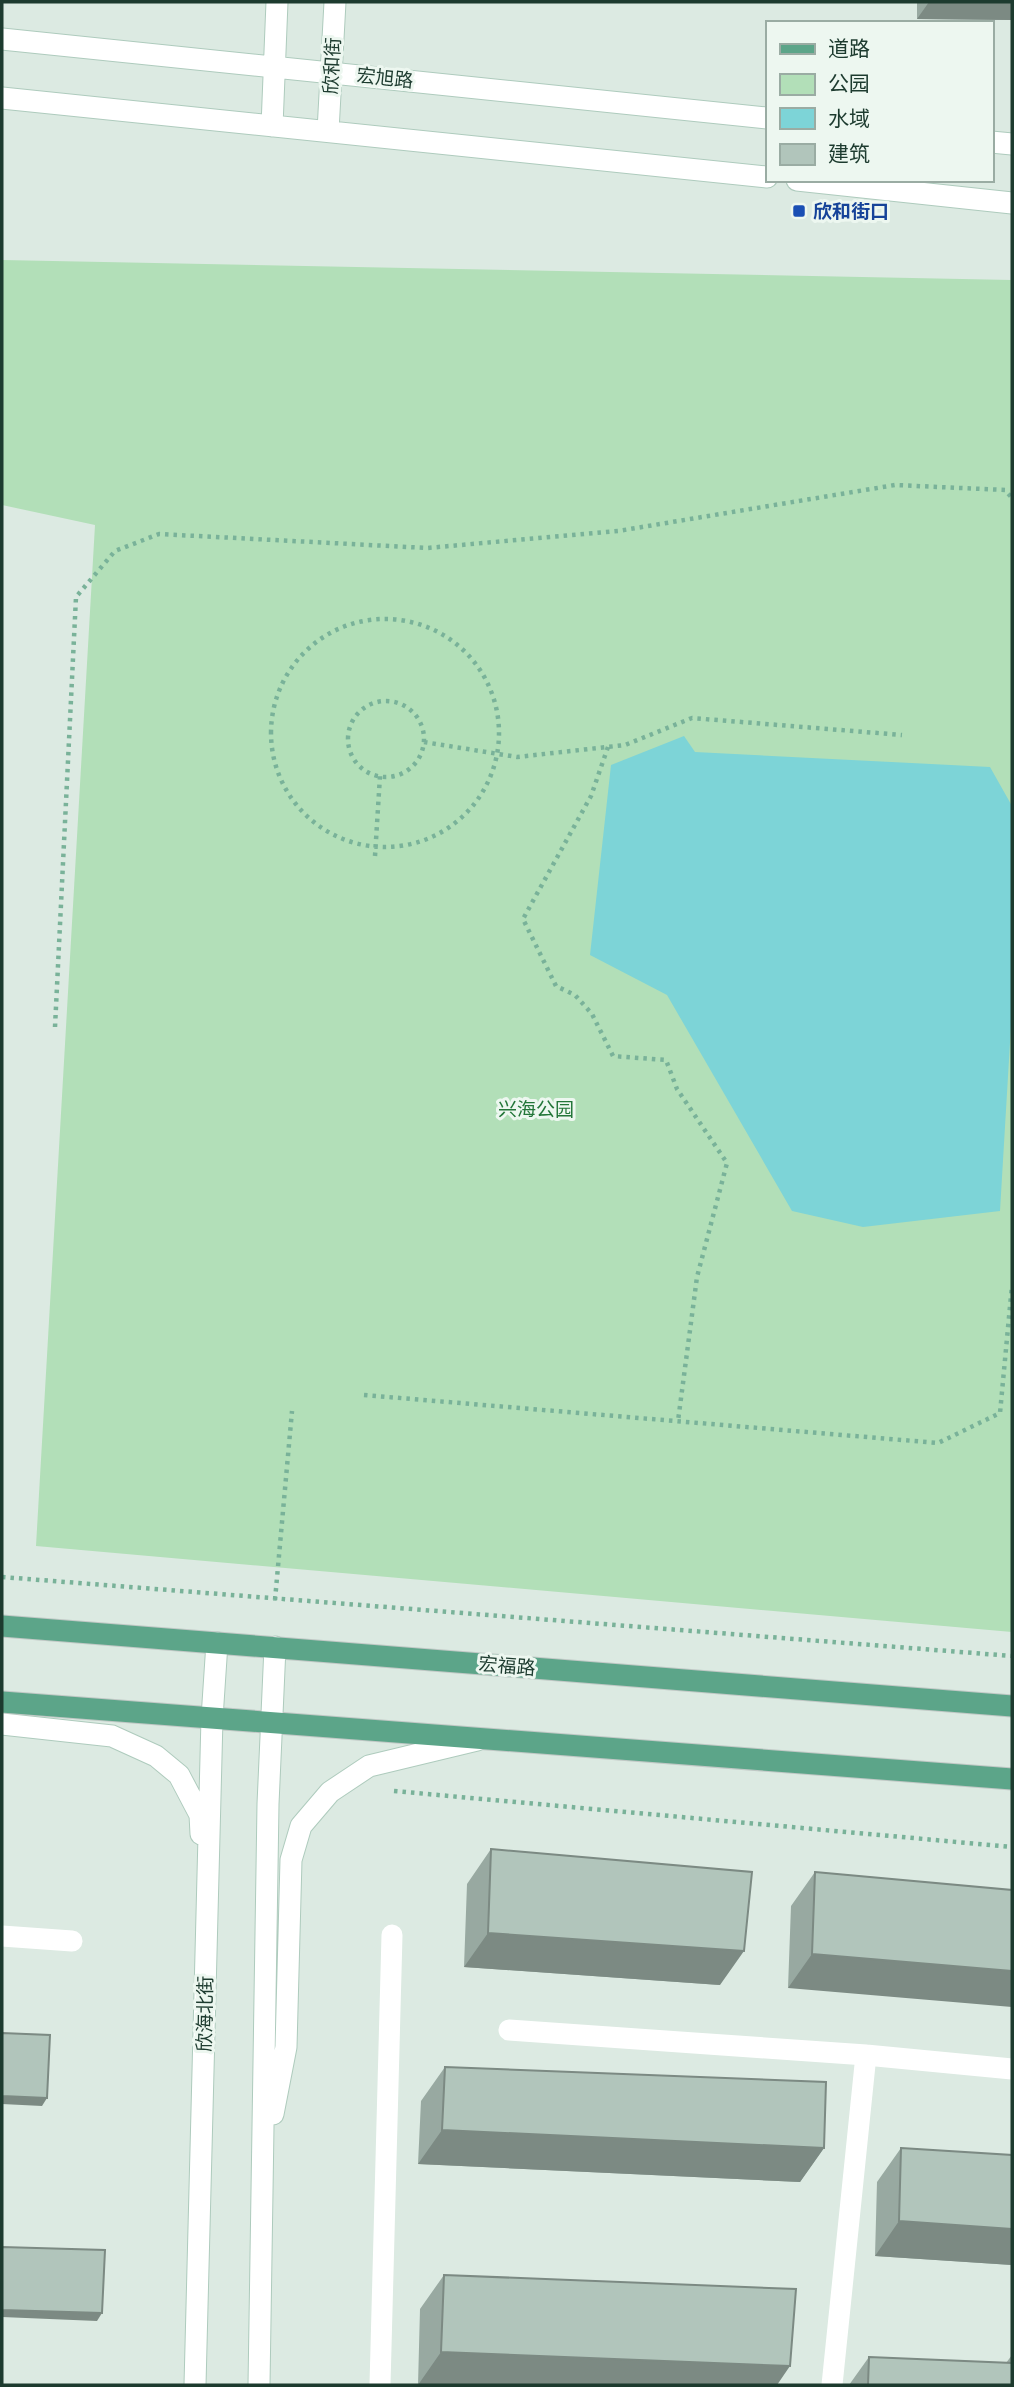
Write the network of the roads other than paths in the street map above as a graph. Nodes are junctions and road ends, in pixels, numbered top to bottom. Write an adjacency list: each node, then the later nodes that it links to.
1 (277, 2): 4 (street)
2 (335, 2): 5 (street, 欣和街)
3 (2, 38): 4 (street, 宏旭路)
4 (275, 65): 5 (street, 宏旭路); 8 (street)
5 (332, 72): 7 (street, 宏旭路); 9 (street, 欣和街)
6 (2, 98): 8 (street)
7 (766, 118)
8 (272, 126): 9 (street)
9 (328, 131): 12 (street)
10 (993, 142): 11 (street)
11 (1012, 144)
12 (766, 177)
13 (816, 182): 14 (street)
14 (1012, 203)
15 (2, 1626): 16 (main road, 宏福路)
16 (217, 1643): 17 (main road, 宏福路); 20 (street, 欣海北街)
17 (275, 1647): 19 (main road, 宏福路); 21 (street)
18 (2, 1702): 20 (main road)
19 (1012, 1706)
20 (212, 1718): 21 (main road); 25 (street, 欣海北街)
21 (271, 1721): 23 (main road); 32 (street)
22 (2, 1724): 25 (street)
23 (485, 1738): 24 (main road); 32 (street)
24 (1012, 1779)
25 (207, 1911): 33 (street, 欣海北街)
26 (393, 1935): 35 (street)
27 (2, 1936): 28 (street)
28 (72, 1941)
29 (509, 2030): 30 (street)
30 (866, 2055): 31 (street); 36 (street)
31 (1012, 2068)
32 (263, 2168): 34 (street)
33 (195, 2385)
34 (260, 2385)
35 (380, 2385)
36 (832, 2385)

